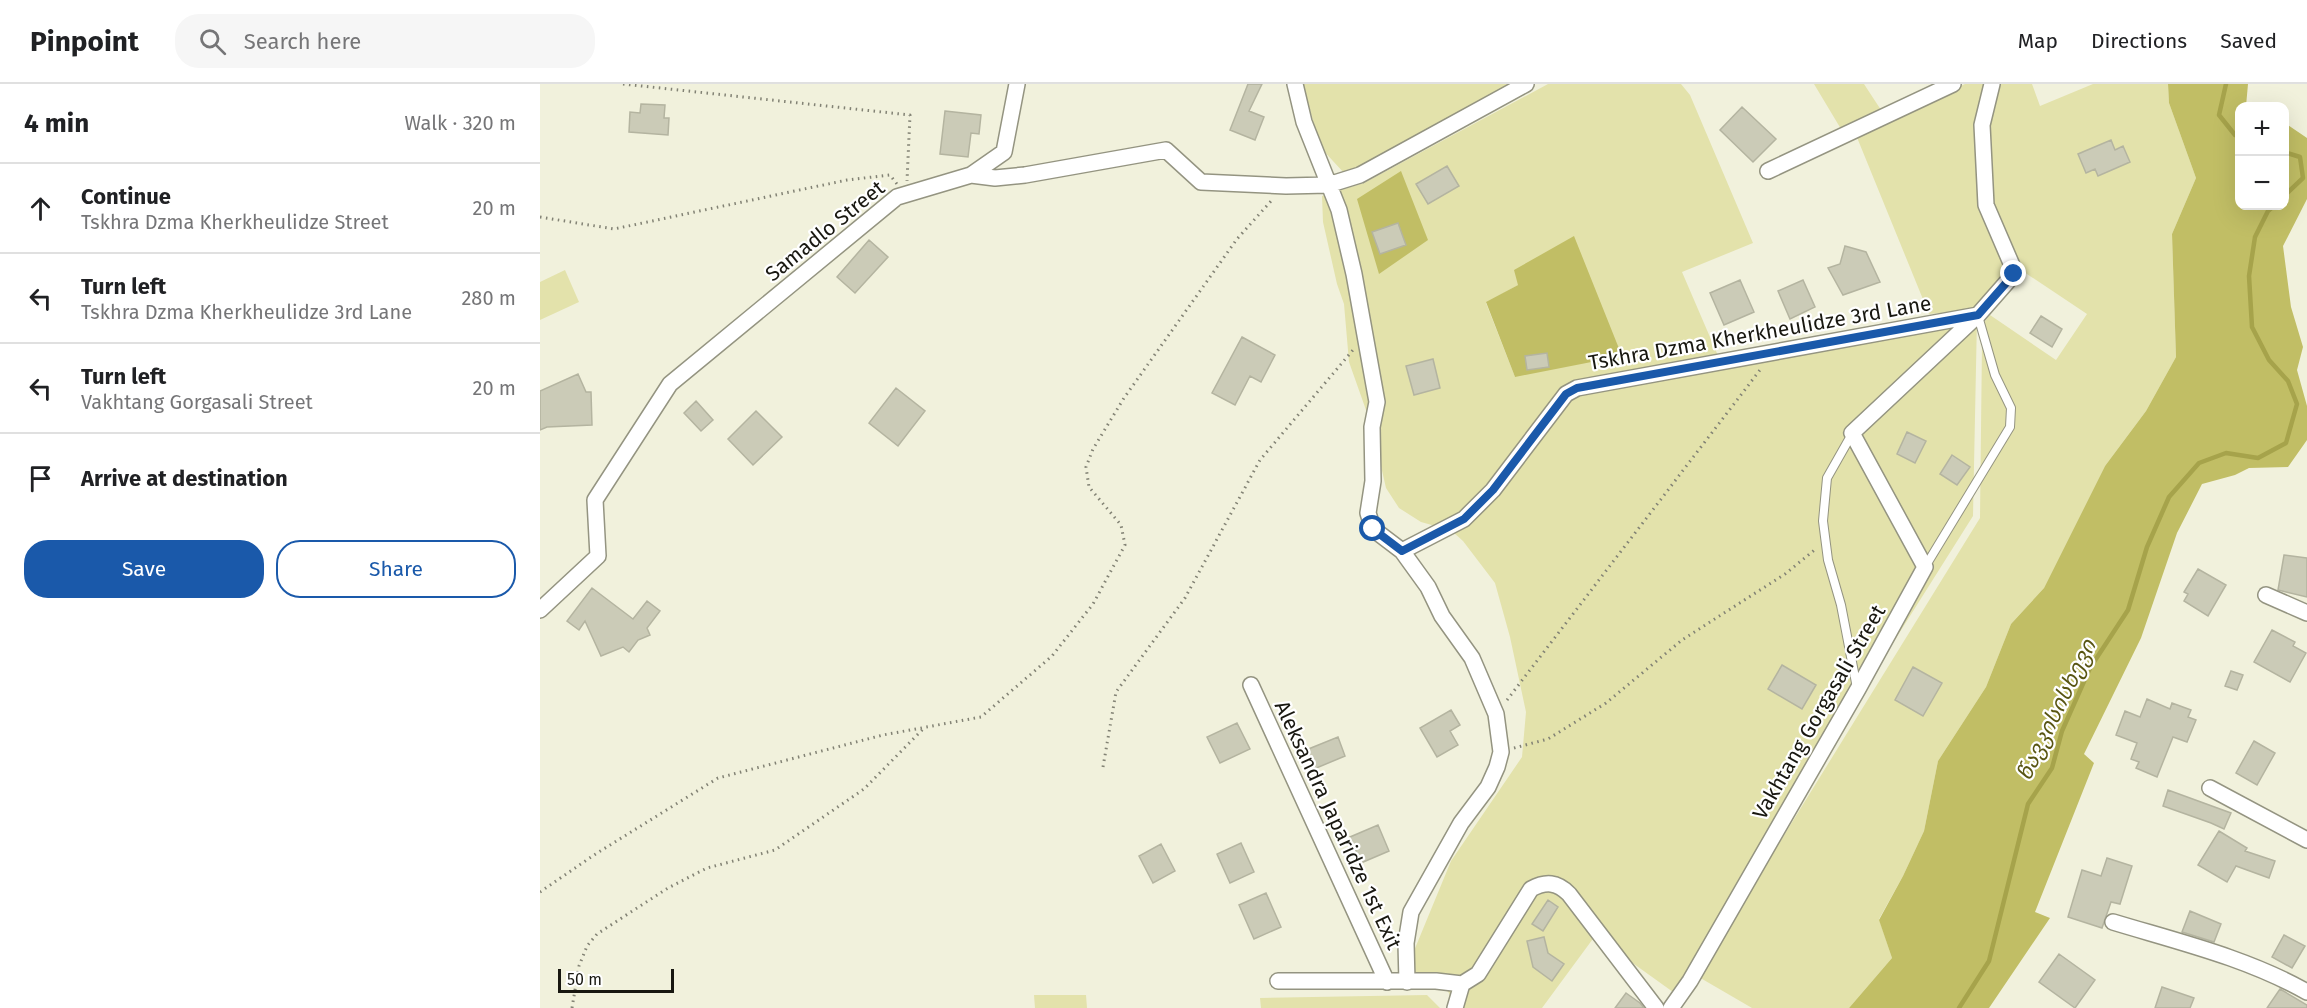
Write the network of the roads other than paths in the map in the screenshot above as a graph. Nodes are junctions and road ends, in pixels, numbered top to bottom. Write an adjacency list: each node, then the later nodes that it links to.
1 (1017, 84): 7 (street)
2 (1295, 84): 8 (street)
3 (1526, 84): 8 (street, Samadlo Street)
4 (1953, 84): 6 (street)
5 (1992, 84): 9 (street)
6 (1768, 171)
7 (971, 176): 8 (street, Samadlo Street); 14 (street, Samadlo Street)
8 (1328, 185): 11 (street)
9 (1978, 315): 10 (street); 11 (street, Tskhra Dzma Kherkheulidze 3rd Lane); 12 (lane)
10 (1852, 433): 12 (street); 17 (lane)
11 (1402, 551): 23 (street)
12 (1925, 567): 17 (street, Vakhtang Gorgasali Street)
13 (2266, 595): 15 (street)
14 (540, 610)
15 (2307, 613)
16 (1251, 685): 22 (street, Aleksandra Japaridze 1st Exit)
17 (1858, 689): 28 (street, Vakhtang Gorgasali Street)
18 (2210, 788): 19 (street)
19 (2307, 840)
20 (2113, 922): 25 (street)
21 (1278, 981): 22 (street)
22 (1387, 982): 23 (street)
23 (1407, 982): 24 (street)
24 (1462, 984): 26 (street); 27 (street)
25 (2307, 992)
26 (1455, 1008)
27 (1656, 1008)
28 (1671, 1008)

